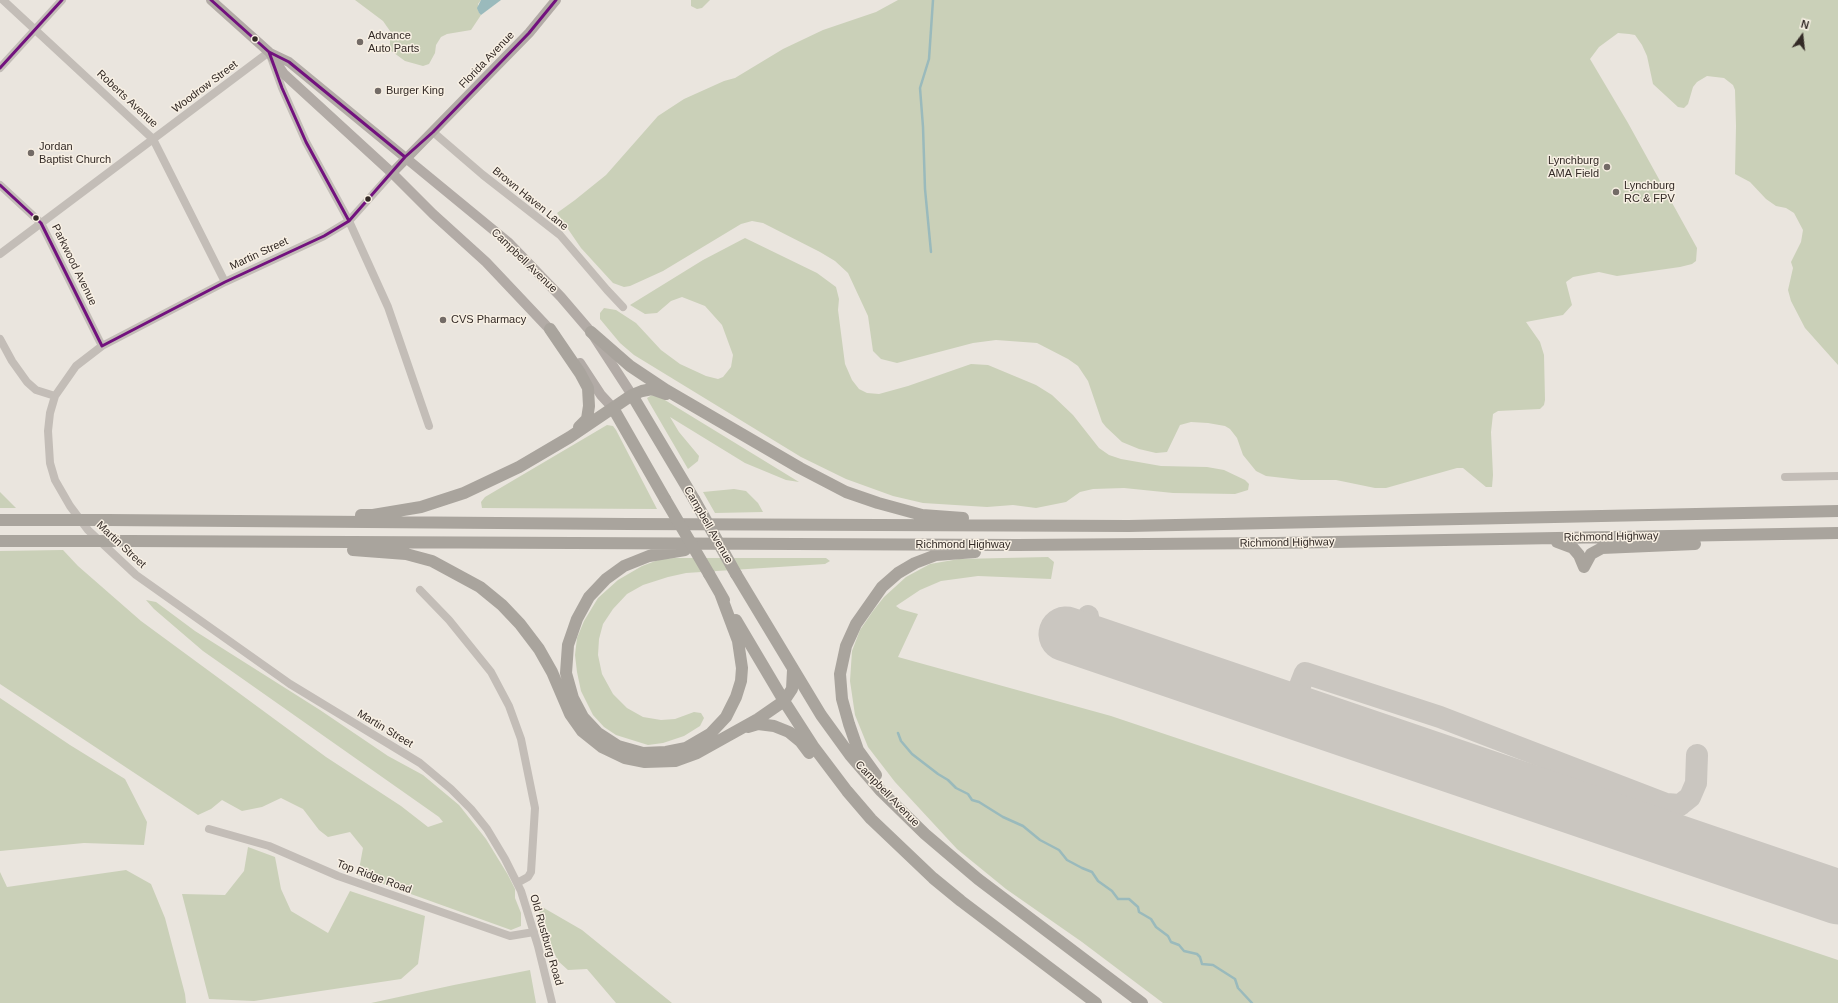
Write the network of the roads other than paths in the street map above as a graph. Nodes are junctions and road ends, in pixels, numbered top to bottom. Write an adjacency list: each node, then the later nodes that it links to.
1 (3, 0): 5 (street, Roberts Avenue)
2 (62, 0): 5 (street)
3 (211, 0): 6 (main road, Campbell Avenue)
4 (556, 0): 8 (main road, Florida Avenue)
5 (36, 30): 7 (street); 9 (street, Roberts Avenue)
6 (269, 52): 9 (street, Woodrow Street); 10 (main road, Campbell Avenue); 11 (main road, Campbell Avenue); 13 (street, Campbell Avenue)
7 (0, 68)
8 (433, 132): 10 (main road, Florida Avenue); 17 (street, Brown Haven Lane)
9 (153, 139): 14 (street, Woodrow Street); 16 (street, Roberts Avenue)
10 (405, 157): 11 (main road, Florida Avenue); 19 (main road, Campbell Avenue)
11 (392, 172): 13 (street, Florida Avenue); 18 (main road, Campbell Avenue)
12 (0, 186): 14 (street, Parkwood Avenue)
13 (349, 221): 16 (street, Martin Street); 26 (street, Campbell Avenue)
14 (41, 223): 15 (street, Woodrow Street); 21 (street, Parkwood Avenue)
15 (0, 254)
16 (224, 282): 21 (street, Martin Street)
17 (624, 306)
18 (550, 329): 24 (main road, Campbell Avenue); 27 (highway)
19 (590, 332): 22 (main road, Campbell Avenue); 25 (highway)
20 (0, 338): 23 (street)
21 (102, 346): 23 (street, Martin Street)
22 (632, 395): 24 (highway); 25 (highway); 44 (highway, Campbell Avenue, bridge)
23 (55, 396): 50 (street, Martin Street)
24 (613, 408): 27 (highway); 43 (highway, Campbell Avenue, bridge)
25 (716, 420): 35 (highway)
26 (429, 426)
27 (570, 436): 34 (highway)
28 (1785, 476): 29 (street)
29 (1838, 476)
30 (1838, 503): 32 (highway)
31 (1838, 511): 32 (highway, Richmond Highway)
32 (1737, 514): 35 (highway, Richmond Highway)
33 (0, 520): 34 (highway, bridge)
34 (244, 521): 35 (highway)
35 (1066, 526)
36 (1837, 533): 37 (highway, Richmond Highway); 37 (highway)
37 (1545, 538): 41 (highway, Richmond Highway)
38 (0, 541): 39 (highway, bridge)
39 (263, 542): 40 (highway); 46 (highway)
40 (736, 544): 41 (highway, Richmond Highway); 43 (highway)
41 (1017, 545): 49 (highway)
42 (420, 590): 50 (street)
43 (720, 593): 45 (highway, Campbell Avenue)
44 (793, 670): 45 (highway); 49 (highway, Campbell Avenue)
45 (784, 701): 46 (highway); 47 (highway, Campbell Avenue)
46 (736, 731): 47 (highway)
47 (847, 791): 53 (highway, Campbell Avenue)
48 (209, 829): 51 (street, Top Ridge Road)
49 (925, 834): 54 (highway, Campbell Avenue)
50 (517, 883): 51 (street, Old Rustburg Road)
51 (534, 932): 52 (street, Old Rustburg Road)
52 (552, 1003)
53 (1096, 1003)
54 (1142, 1003)

